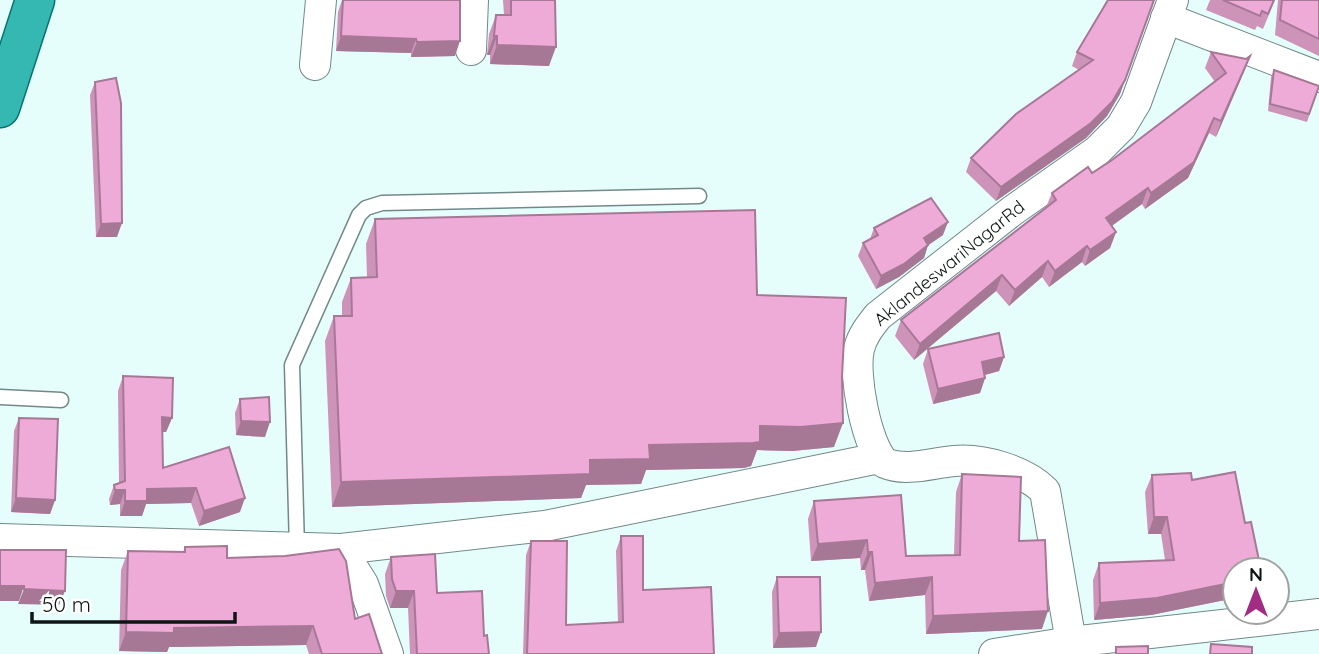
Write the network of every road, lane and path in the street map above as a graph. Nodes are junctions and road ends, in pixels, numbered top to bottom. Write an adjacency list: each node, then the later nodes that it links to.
1 (35, 0): 8 (highway)
2 (321, 0): 6 (street)
3 (473, 0): 5 (street)
4 (1170, 9): 7 (street); 12 (street, AklandeswariNagarRd)
5 (471, 50)
6 (315, 65)
7 (1319, 77)
8 (0, 108)
9 (699, 196): 14 (lane)
10 (0, 397): 11 (lane)
11 (61, 400)
12 (879, 458): 15 (street); 17 (street)
13 (0, 538): 14 (street)
14 (297, 549): 15 (street)
15 (341, 549): 18 (street)
16 (1319, 614): 17 (street)
17 (1071, 642): 19 (street)
18 (388, 654)
19 (994, 654)

